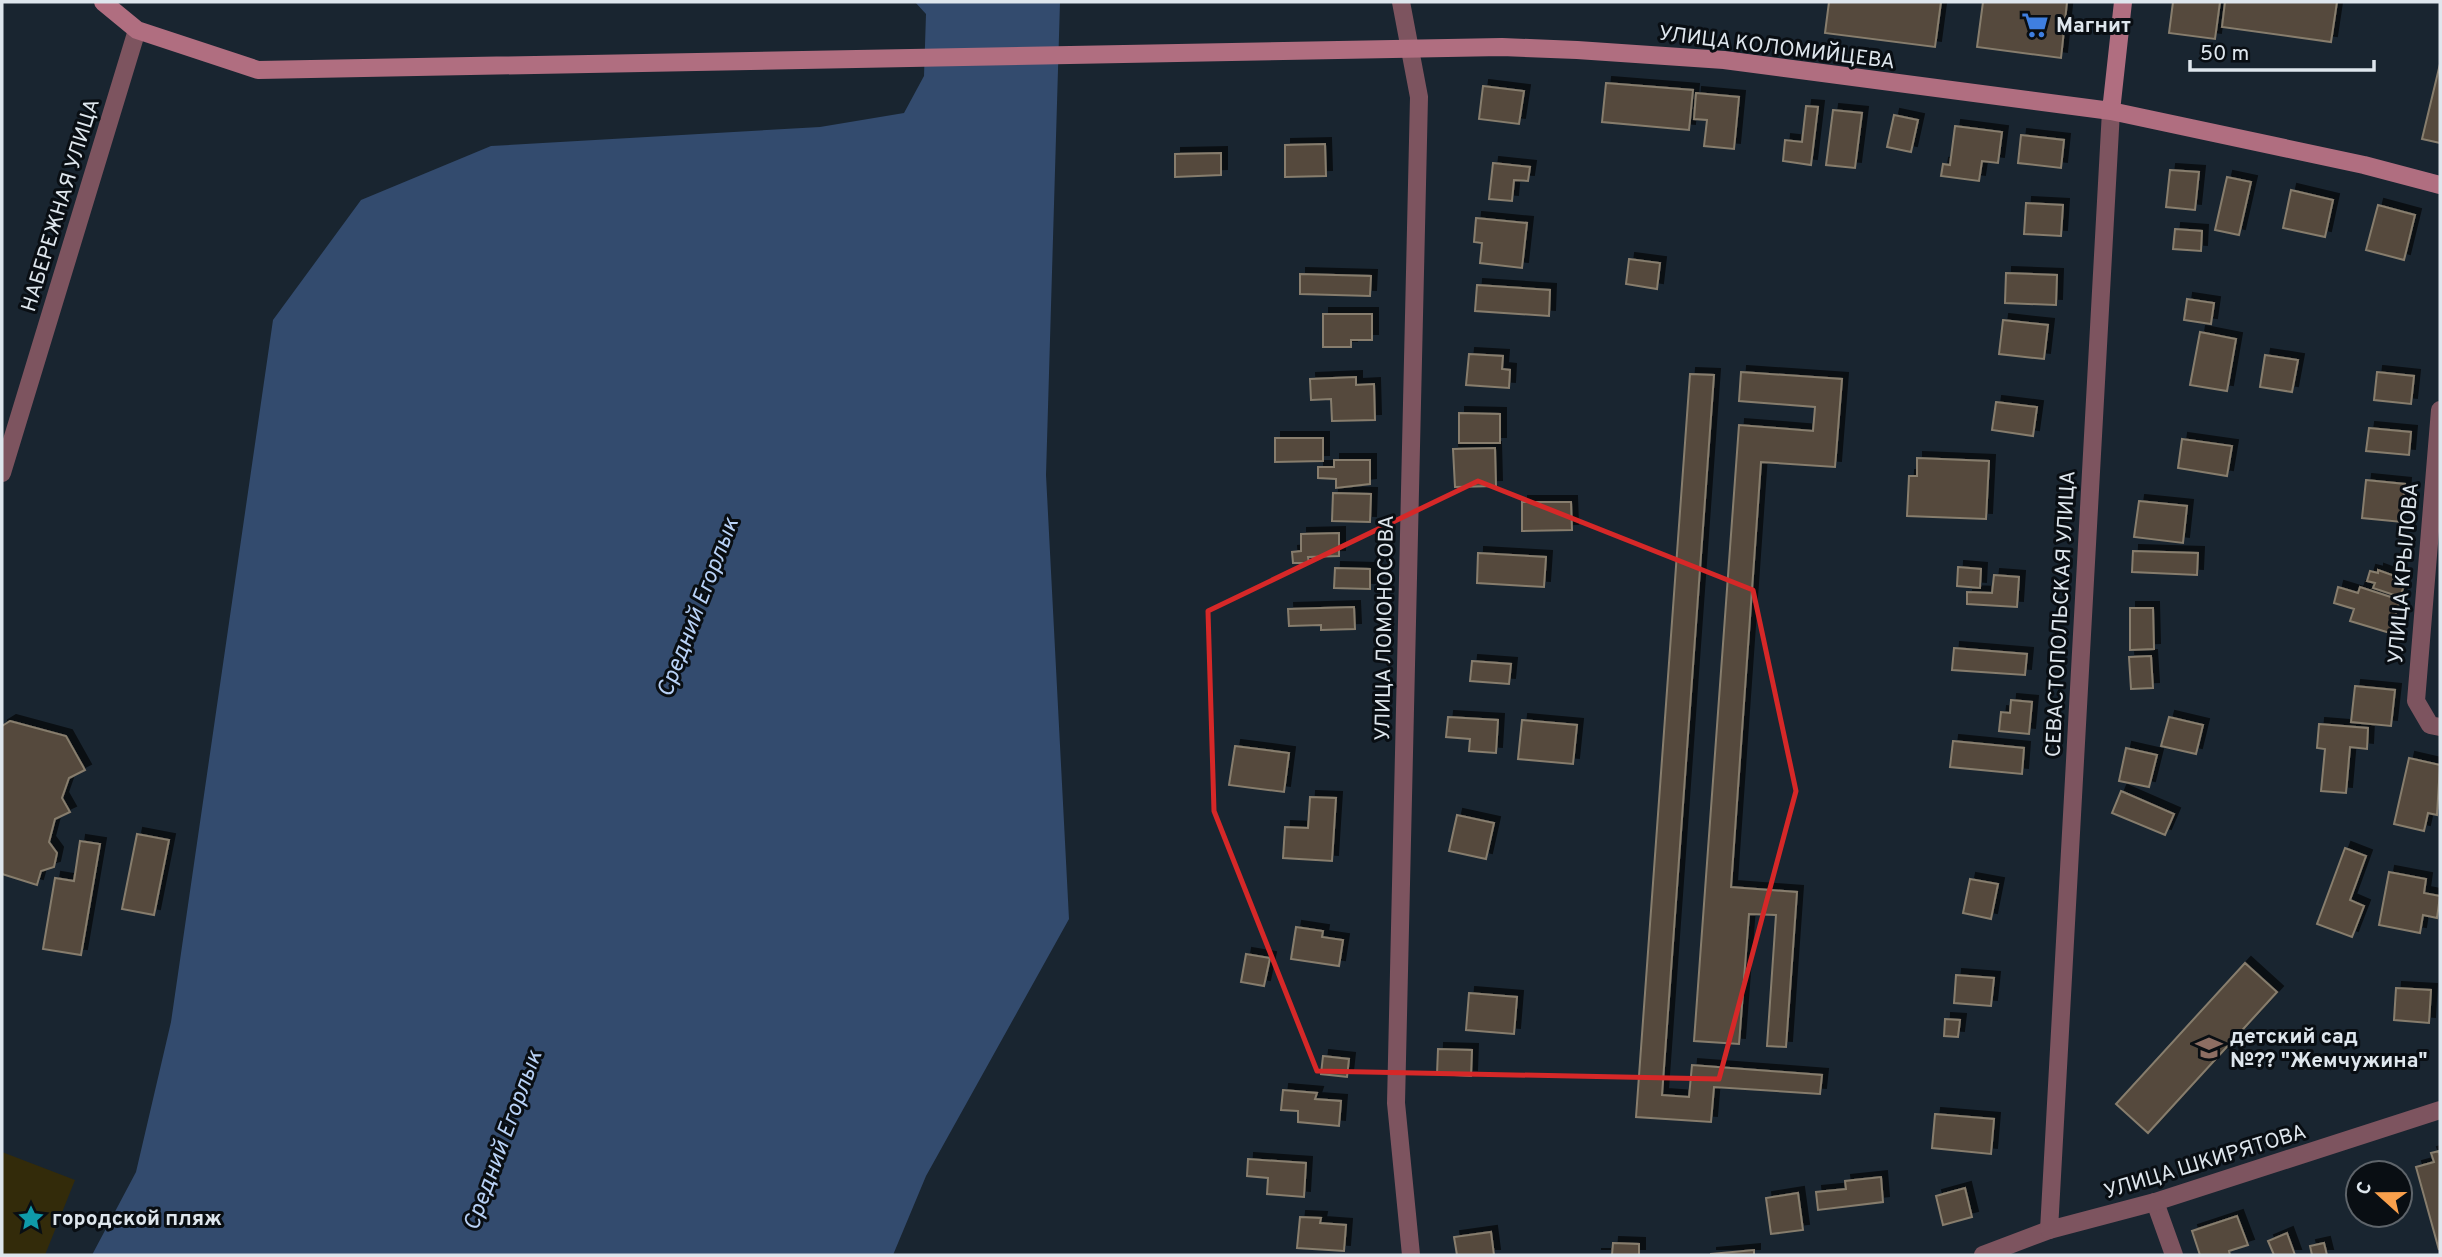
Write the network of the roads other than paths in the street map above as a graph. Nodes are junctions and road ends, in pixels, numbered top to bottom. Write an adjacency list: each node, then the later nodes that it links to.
1 (103, 2): 4 (main road)
2 (1401, 2): 5 (street, УЛИЦА ЛОМОНОСОВА)
3 (2123, 2): 6 (main road, СЕВАСТОПОЛЬСКАЯ УЛИЦА)
4 (137, 30): 5 (main road, УЛИЦА КОЛОМИЙЦЕВА); 9 (street, НАБЕРЕЖНАЯ УЛИЦА)
5 (1410, 49): 6 (main road, УЛИЦА КОЛОМИЙЦЕВА); 14 (street, УЛИЦА ЛОМОНОСОВА)
6 (2111, 111): 7 (main road, УЛИЦА КОЛОМИЙЦЕВА); 13 (street, СЕВАСТОПОЛЬСКАЯ УЛИЦА)
7 (2440, 185)
8 (2440, 410): 10 (street, УЛИЦА КРЫЛОВА)
9 (2, 473)
10 (2440, 727)
11 (2440, 1111): 12 (street, УЛИЦА ШКИРЯТОВА)
12 (2155, 1202): 13 (street, УЛИЦА ШКИРЯТОВА); 16 (street)
13 (2049, 1230): 15 (street, УЛИЦА ШКИРЯТОВА)
14 (1411, 1255)
15 (1983, 1255)
16 (2174, 1255)

